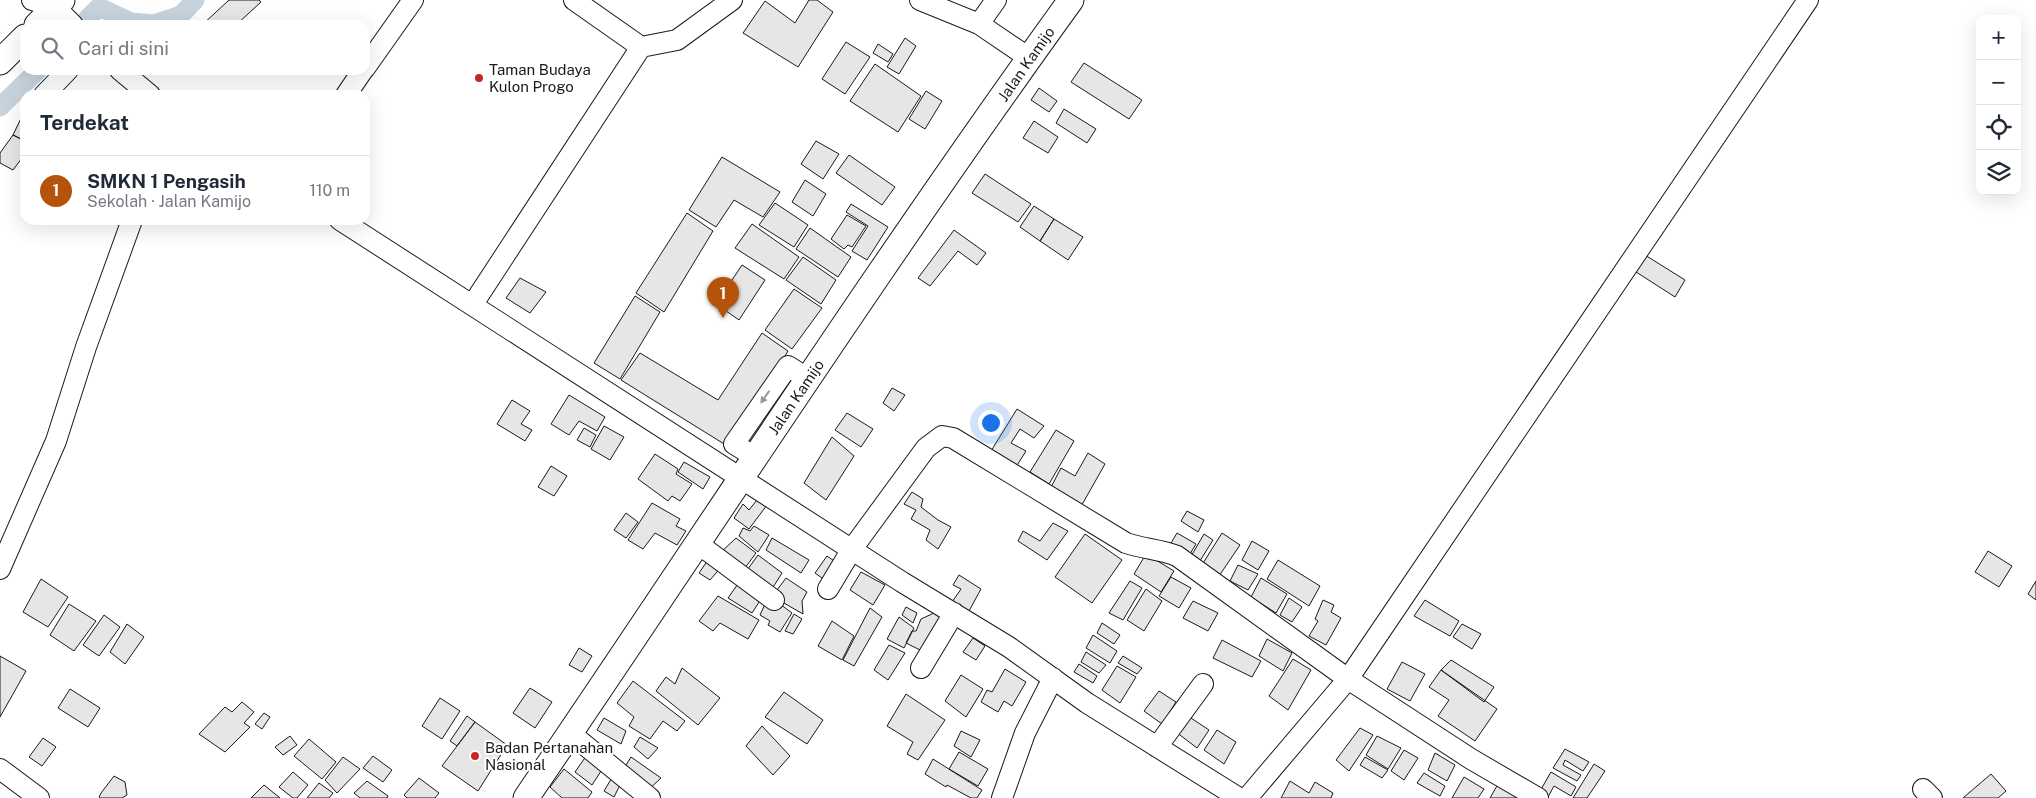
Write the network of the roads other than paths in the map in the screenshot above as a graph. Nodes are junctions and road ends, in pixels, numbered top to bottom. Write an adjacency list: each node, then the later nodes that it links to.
1 (413, 0): 15 (street)
2 (574, 0): 13 (street)
3 (732, 0): 13 (street)
4 (920, 0): 11 (street)
5 (996, 0): 11 (street)
6 (1071, 0): 14 (main road, Jalan Kamijo)
7 (1808, 0): 35 (street)
8 (50, 2): 9 (main road); 10 (street)
9 (40, 20)
10 (68, 20)
11 (979, 24): 14 (street)
12 (20, 42): 16 (main road)
13 (641, 47): 25 (street)
14 (1029, 58): 26 (main road, Jalan Kamijo)
15 (370, 61)
16 (0, 62)
17 (63, 75): 20 (street)
18 (126, 75): 21 (street)
19 (360, 75): 22 (street)
20 (49, 90)
21 (144, 90)
22 (349, 90)
23 (130, 225): 29 (street)
24 (348, 225): 25 (street)
25 (473, 304): 26 (street)
26 (741, 478): 27 (main road, Jalan Kamijo); 28 (street)
27 (697, 543): 31 (street); 37 (main road, Jalan Kamijo)
28 (852, 549): 30 (street); 32 (street); 35 (street)
29 (0, 569)
30 (828, 589)
31 (774, 600)
32 (954, 613): 33 (street); 34 (street)
33 (921, 668)
34 (1053, 678): 38 (street); 43 (street)
35 (1348, 679): 45 (street); 46 (street)
36 (1203, 684): 38 (street)
37 (570, 733): 41 (main road, Jalan Kamijo); 42 (street)
38 (1157, 747): 44 (street)
39 (0, 769): 40 (street)
40 (39, 798)
41 (526, 798)
42 (650, 798)
43 (1002, 798)
44 (1239, 798)
45 (1247, 798)
46 (1538, 798)

